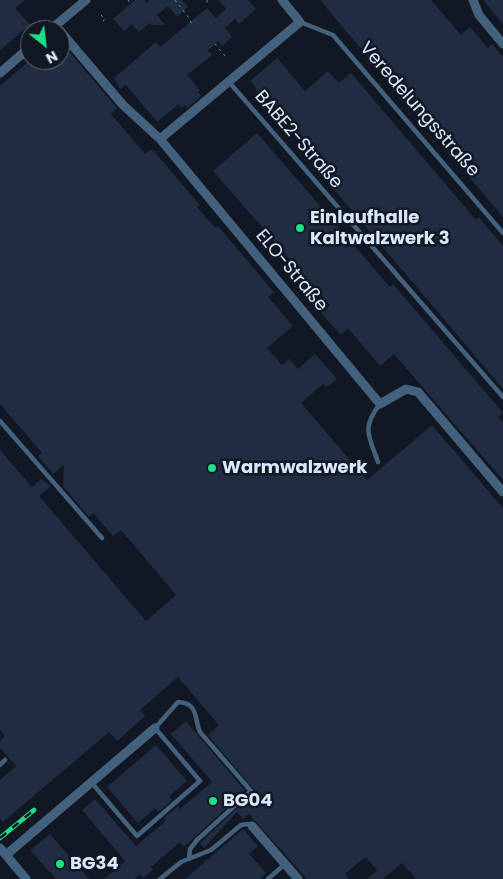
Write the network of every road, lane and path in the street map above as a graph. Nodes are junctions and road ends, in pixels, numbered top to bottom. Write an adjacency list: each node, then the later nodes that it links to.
1 (86, 0): 10 (street)
2 (128, 0): 8 (path)
3 (175, 0): 13 (path)
4 (207, 0): 7 (path)
5 (282, 0): 11 (street, Veredelungsstraße)
6 (473, 0): 15 (street)
7 (207, 3)
8 (131, 4)
9 (101, 15): 12 (path)
10 (65, 20)
11 (300, 22): 20 (street); 22 (lane, Veredelungsstraße)
12 (104, 25)
13 (193, 28)
14 (215, 44): 18 (path)
15 (503, 44)
16 (70, 45): 21 (street, ELO-Straße)
17 (20, 55): 19 (street)
18 (226, 57)
19 (0, 72)
20 (229, 82): 21 (street); 23 (lane, BABE2-Straße)
21 (160, 139): 24 (street, ELO-Straße)
22 (503, 233)
23 (503, 397)
24 (380, 404): 26 (lane); 27 (street)
25 (0, 421): 28 (lane)
26 (378, 462)
27 (503, 492)
28 (102, 538)
29 (155, 728): 32 (street); 32 (lane); 35 (lane)
30 (5, 760): 31 (lane)
31 (0, 764)
32 (91, 782): 34 (street)
33 (252, 826): 35 (lane); 36 (street)
34 (3, 851): 37 (street)
35 (189, 859): 38 (lane)
36 (285, 864): 39 (lane); 40 (street)
37 (26, 879)
38 (160, 879)
39 (268, 879)
40 (298, 879)

